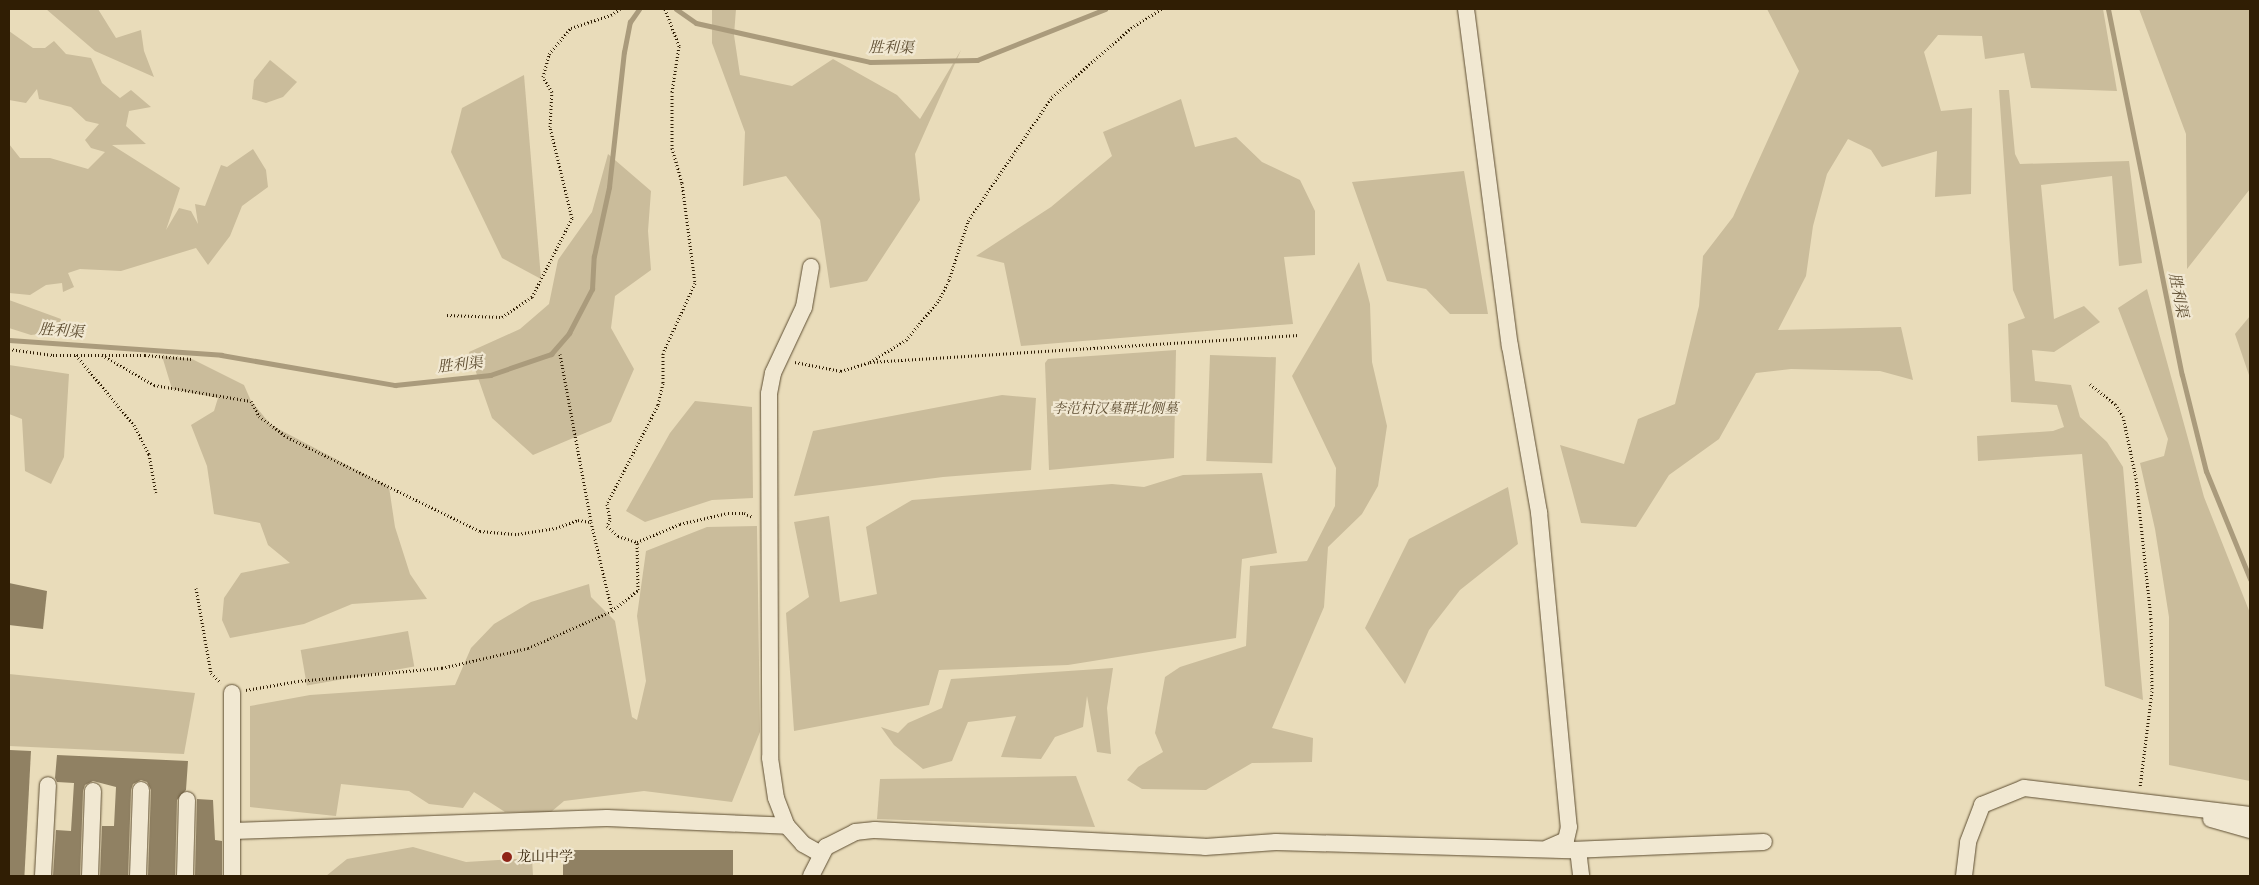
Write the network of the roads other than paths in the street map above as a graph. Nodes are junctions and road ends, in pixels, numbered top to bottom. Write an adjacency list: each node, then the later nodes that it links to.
1 (1466, 9): 14 (street)
2 (811, 266): 10 (street)
3 (232, 693): 12 (street)
4 (48, 785): 17 (street)
5 (141, 790): 19 (street)
6 (93, 791): 18 (street)
7 (187, 800): 20 (street)
8 (2163, 805): 9 (street); 11 (street); 24 (street)
9 (2250, 815)
10 (787, 826): 12 (street); 16 (street)
11 (2250, 830)
12 (233, 831): 21 (street)
13 (1764, 842): 15 (street)
14 (1536, 849): 15 (street); 16 (street)
15 (1578, 850): 23 (street)
16 (821, 854): 22 (street)
17 (43, 876)
18 (90, 876)
19 (138, 876)
20 (185, 876)
21 (232, 876)
22 (811, 876)
23 (1581, 876)
24 (1964, 876)

